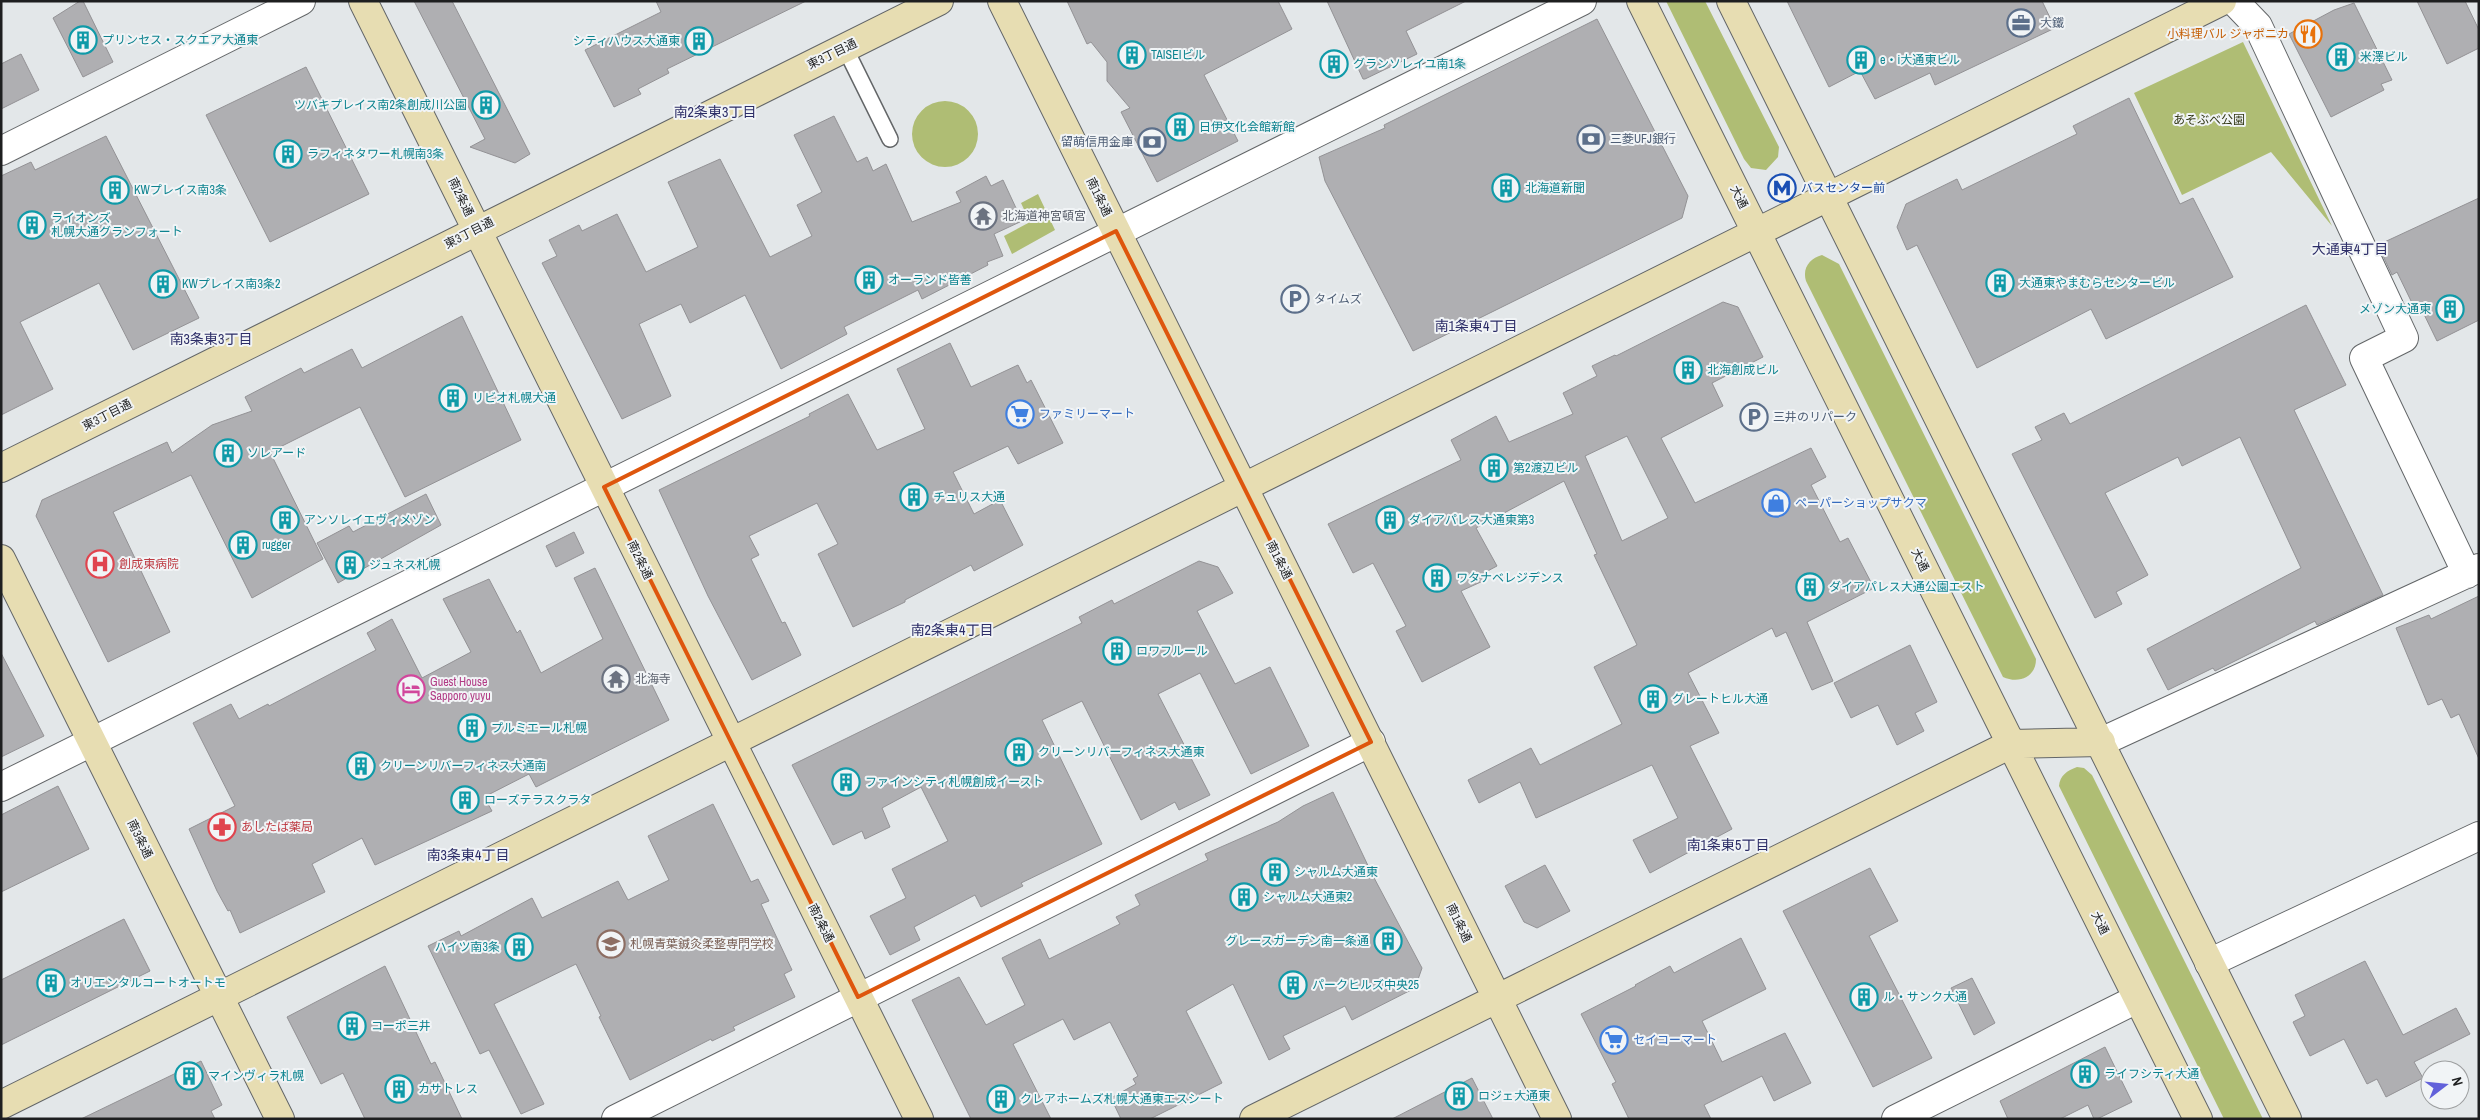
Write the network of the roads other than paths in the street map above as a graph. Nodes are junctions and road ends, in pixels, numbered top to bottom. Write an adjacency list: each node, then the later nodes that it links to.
1 (301, 1): 12 (street)
2 (363, 1): 14 (street, 南2条通)
3 (939, 1): 10 (street, 東3丁目通)
4 (1002, 1): 15 (street, 南1条通)
5 (1582, 1): 15 (street)
6 (1641, 1): 16 (street, 大通)
7 (1731, 1): 13 (street)
8 (2222, 1): 13 (street)
9 (2234, 1): 21 (street)
10 (845, 48): 11 (lane); 14 (street, 東3丁目通)
11 (890, 139)
12 (1, 151)
13 (1829, 197): 16 (street); 25 (street)
14 (477, 230): 17 (street, 東3丁目通); 18 (street, 南2条通)
15 (1116, 231): 18 (street); 19 (street, 南1条通)
16 (1757, 233): 19 (street); 26 (street, 大通)
17 (1, 468)
18 (604, 487): 22 (street); 23 (street, 南2条通)
19 (1242, 487): 23 (street); 24 (street, 南1条通)
20 (1, 559): 22 (street, 南3条通)
21 (2473, 571): 25 (street)
22 (92, 742): 27 (street); 31 (street, 南3条通)
23 (731, 742): 30 (street, 南2条通); 31 (street)
24 (1371, 742): 30 (street); 32 (street, 南1条通)
25 (2101, 742): 26 (street); 29 (street)
26 (2011, 744): 32 (street); 33 (street, 大通)
27 (1, 787)
28 (2479, 836): 29 (street)
29 (2210, 963): 42 (street)
30 (858, 997): 36 (street); 37 (street, 南2条通)
31 (219, 998): 34 (street); 35 (street, 南3条通)
32 (1497, 999): 38 (street); 39 (street, 南1条通)
33 (2138, 999): 40 (street); 41 (street, 大通)
34 (1, 1105)
35 (280, 1119)
36 (616, 1119)
37 (919, 1119)
38 (1254, 1119)
39 (1557, 1119)
40 (1896, 1119)
41 (2198, 1119)
42 (2287, 1119)

